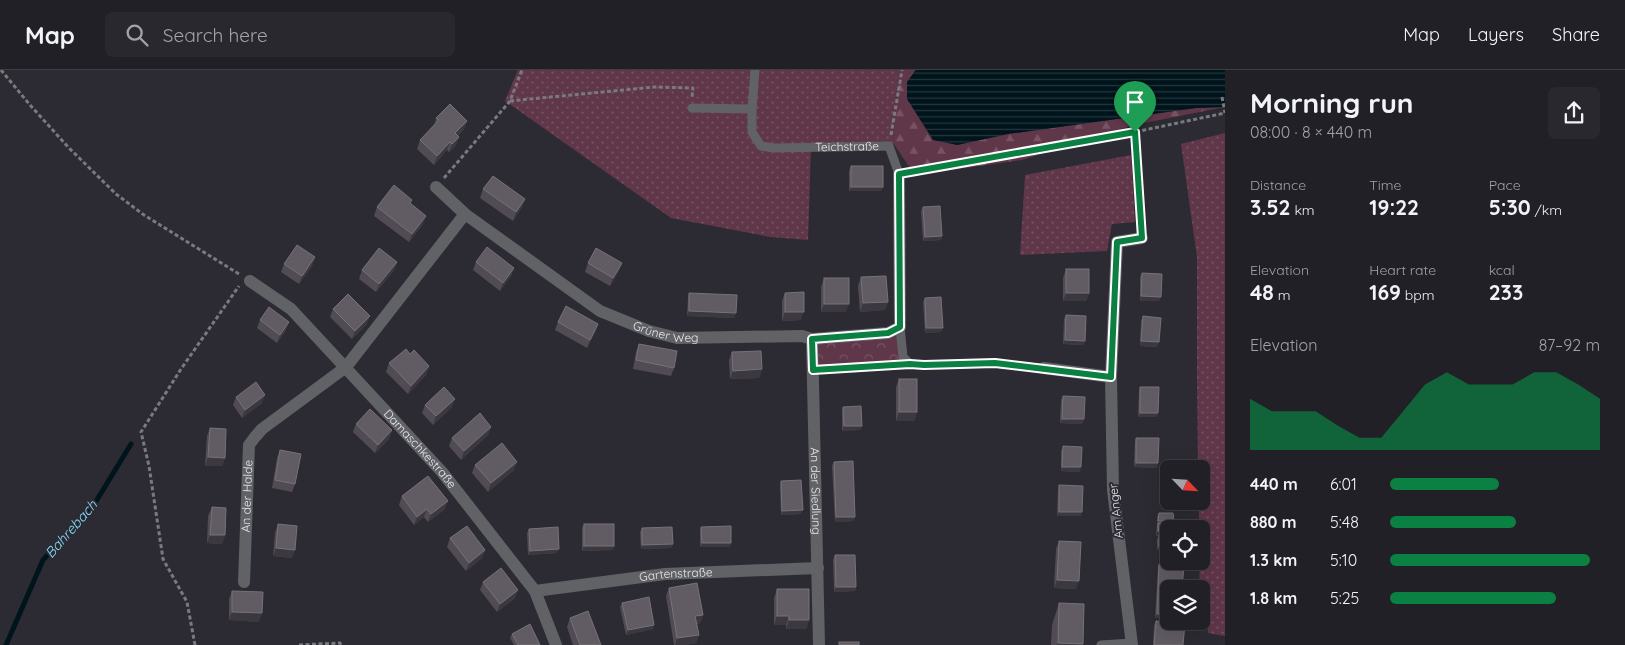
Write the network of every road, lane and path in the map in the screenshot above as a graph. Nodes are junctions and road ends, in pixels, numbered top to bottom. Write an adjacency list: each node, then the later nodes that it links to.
1 (0, 70): 16 (path)
2 (522, 70): 6 (path)
3 (755, 70): 8 (lane, Teichstraße)
4 (902, 70): 11 (path)
5 (1222, 97): 9 (path)
6 (510, 101): 7 (path); 13 (path)
7 (692, 108): 8 (lane)
8 (752, 109): 11 (lane, Teichstraße)
9 (1225, 113): 10 (path)
10 (1135, 132): 12 (path); 15 (path)
11 (889, 146): 12 (lane, Teichstraße)
12 (899, 174): 17 (street, Teichstraße)
13 (436, 187): 14 (street, Grüner Weg)
14 (465, 214): 18 (street, Grüner Weg); 21 (street)
15 (1142, 238): 24 (street, Am Anger)
16 (247, 279): 21 (street, Damaschkestraße); 29 (path)
17 (900, 327): 18 (street, Grüner Weg); 19 (lane)
18 (812, 339): 23 (street, An der Siedlung)
19 (910, 364): 20 (lane); 23 (path)
20 (924, 365): 22 (path)
21 (346, 367): 26 (street, An der Halde); 27 (street, Damaschkestraße)
22 (1044, 368): 24 (street)
23 (813, 370): 25 (street, An der Siedlung)
24 (1111, 377): 28 (street, Am Anger)
25 (818, 568): 27 (street, Gartenstraße); 33 (street, An der Siedlung)
26 (244, 582)
27 (535, 591): 32 (street, Damaschkestraße)
28 (1132, 644): 34 (lane)
29 (195, 645)
30 (299, 645): 31 (path)
31 (341, 645)
32 (556, 645)
33 (819, 645)
34 (1101, 645)

